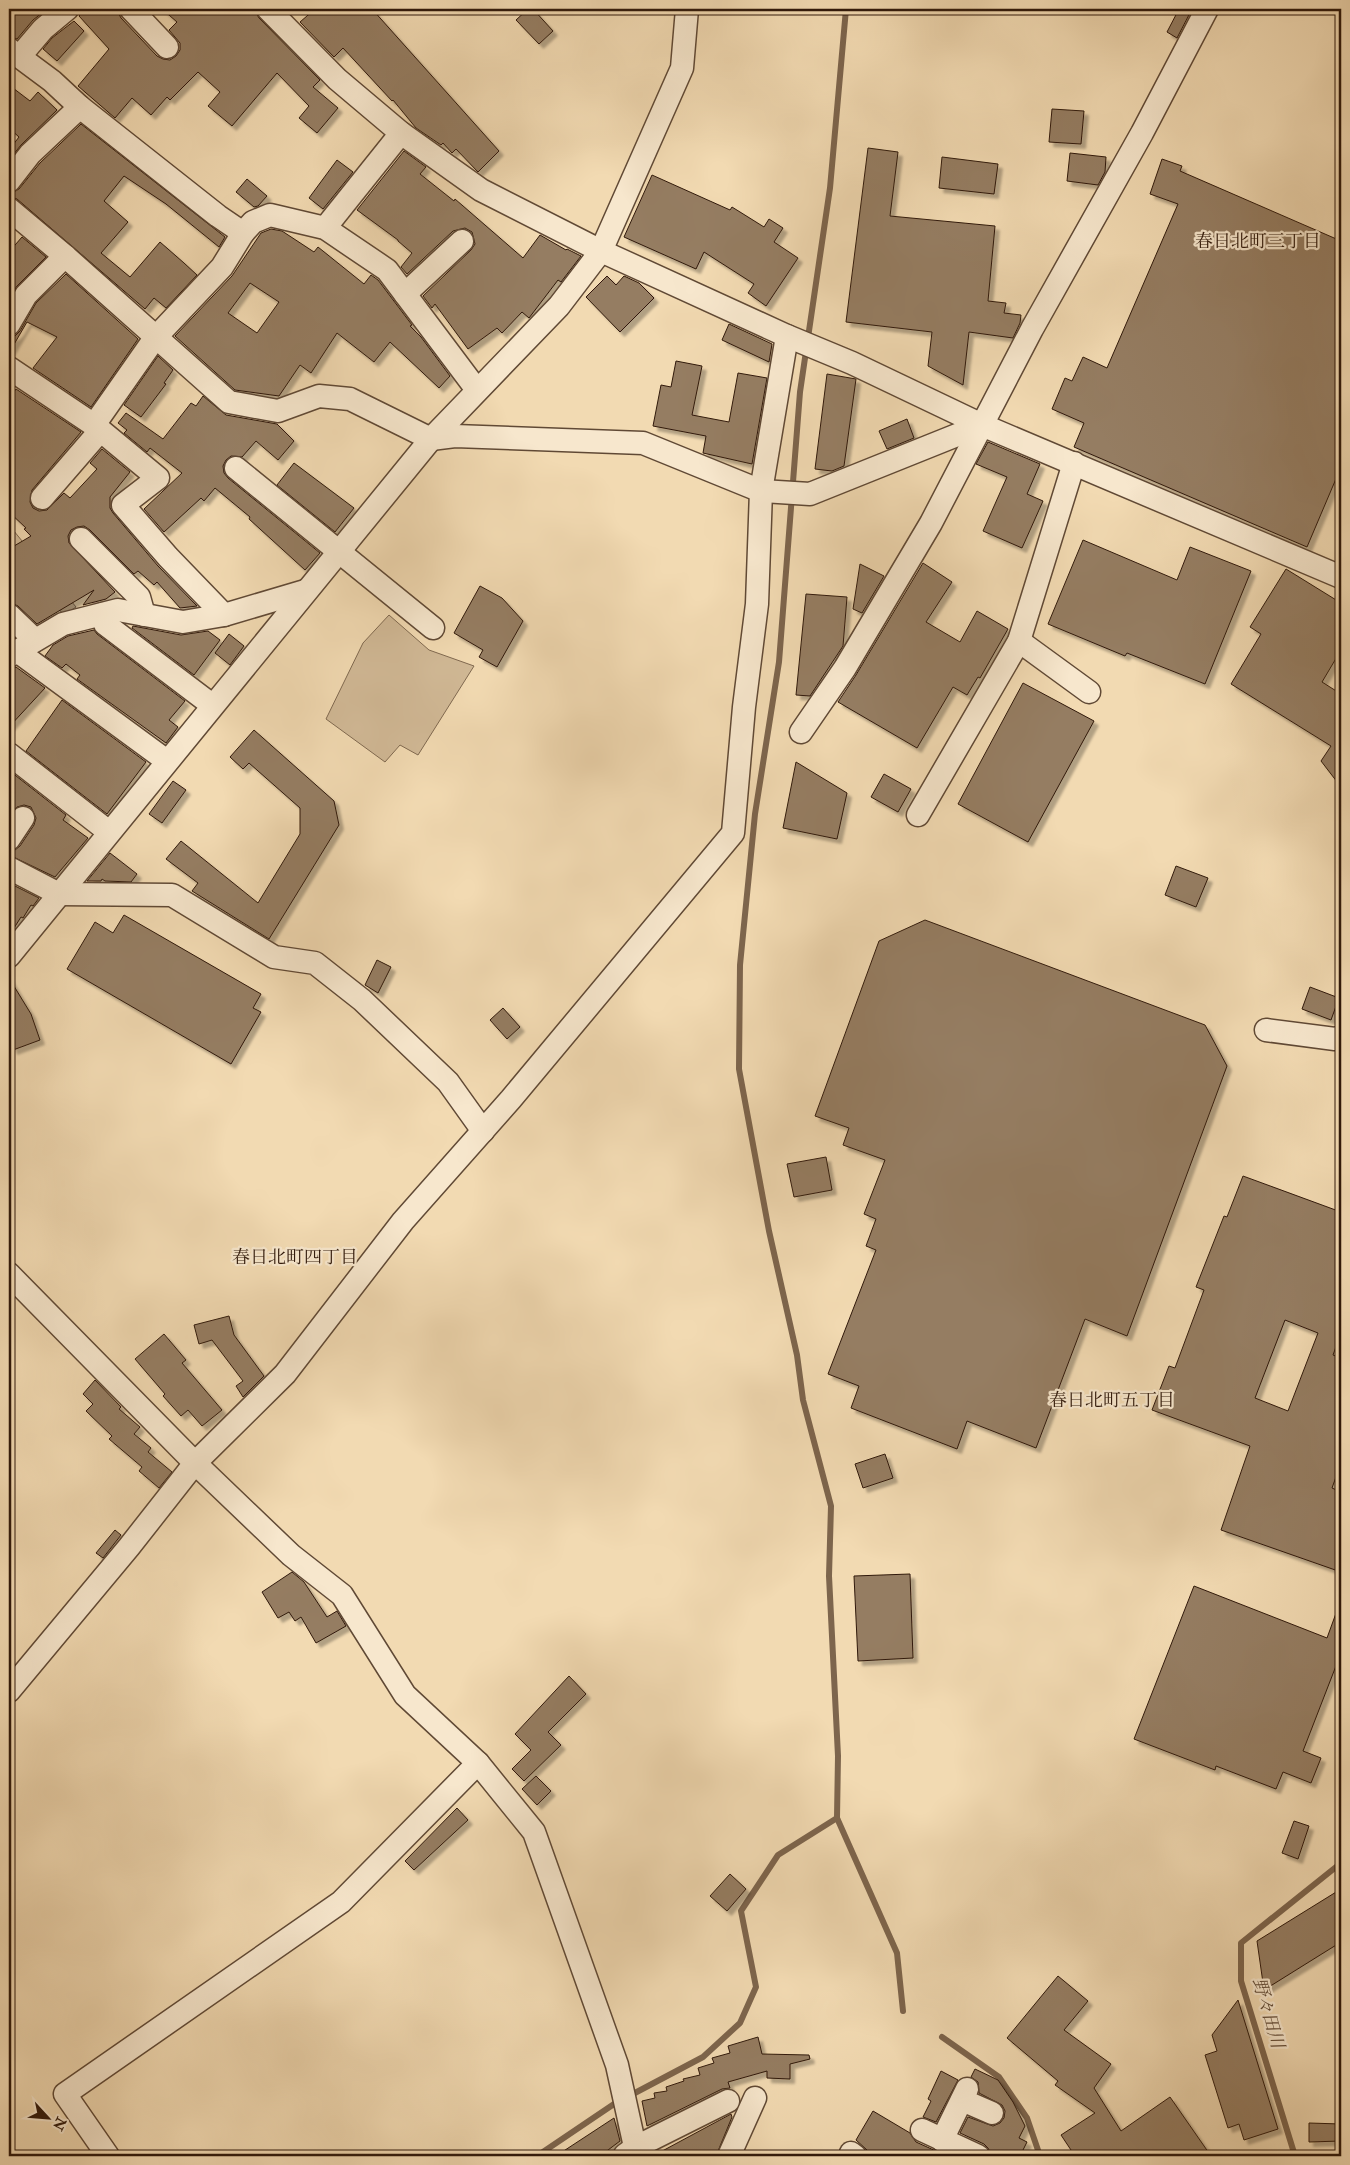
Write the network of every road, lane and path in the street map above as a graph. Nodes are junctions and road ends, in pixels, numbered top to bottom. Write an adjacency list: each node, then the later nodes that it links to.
1 (67, 9): 7 (street)
2 (131, 9): 6 (street)
3 (268, 9): 9 (street)
4 (687, 9): 15 (street)
5 (1207, 9): 23 (street)
6 (167, 47)
7 (14, 53): 8 (street)
8 (80, 107): 10 (street); 13 (street)
9 (401, 133): 12 (street); 15 (street)
10 (9, 182)
11 (9, 209): 16 (street)
12 (325, 228): 13 (street); 17 (street)
13 (243, 233): 20 (street)
14 (462, 241): 17 (street)
15 (601, 251): 19 (street); 22 (street)
16 (65, 256): 18 (street); 20 (street)
17 (405, 294): 22 (street)
18 (9, 324)
19 (791, 337): 23 (street); 28 (street)
20 (155, 338): 24 (street); 25 (street)
21 (9, 368): 24 (street)
22 (477, 390): 25 (street)
23 (982, 424): 26 (street); 28 (street); 43 (street)
24 (97, 428): 29 (street); 37 (street)
25 (431, 439): 28 (street); 31 (street)
26 (1074, 464): 32 (street); 39 (street)
27 (236, 468): 31 (street)
28 (766, 491): 55 (street)
29 (42, 498)
30 (81, 539): 35 (street)
31 (338, 551): 33 (street); 38 (street)
32 (1341, 576)
33 (304, 591): 37 (street); 42 (street)
34 (103, 614): 35 (street); 40 (street); 42 (street)
35 (144, 614): 37 (street)
36 (9, 615): 40 (street)
37 (224, 615)
38 (433, 628)
39 (1019, 642): 41 (street); 46 (street)
40 (20, 649): 45 (street)
41 (1089, 692)
42 (212, 705): 45 (street)
43 (800, 732)
44 (9, 754): 48 (street)
45 (167, 761): 48 (street)
46 (918, 815)
47 (23, 818): 49 (street)
48 (109, 832): 51 (street)
49 (9, 839)
50 (9, 868): 51 (street)
51 (59, 894): 52 (street); 55 (street)
52 (9, 956)
53 (1266, 1030): 54 (street)
54 (1341, 1037)
55 (483, 1131): 57 (street)
56 (9, 1274): 57 (street)
57 (196, 1463): 58 (street); 59 (street)
58 (9, 1691)
59 (478, 1763): 65 (street); 66 (street)
60 (755, 2098): 67 (street)
61 (728, 2101): 65 (street)
62 (992, 2114): 64 (street)
63 (922, 2130): 64 (street)
64 (942, 2140): 68 (street)
65 (632, 2153)
66 (108, 2156)
67 (729, 2156)
68 (978, 2156)

